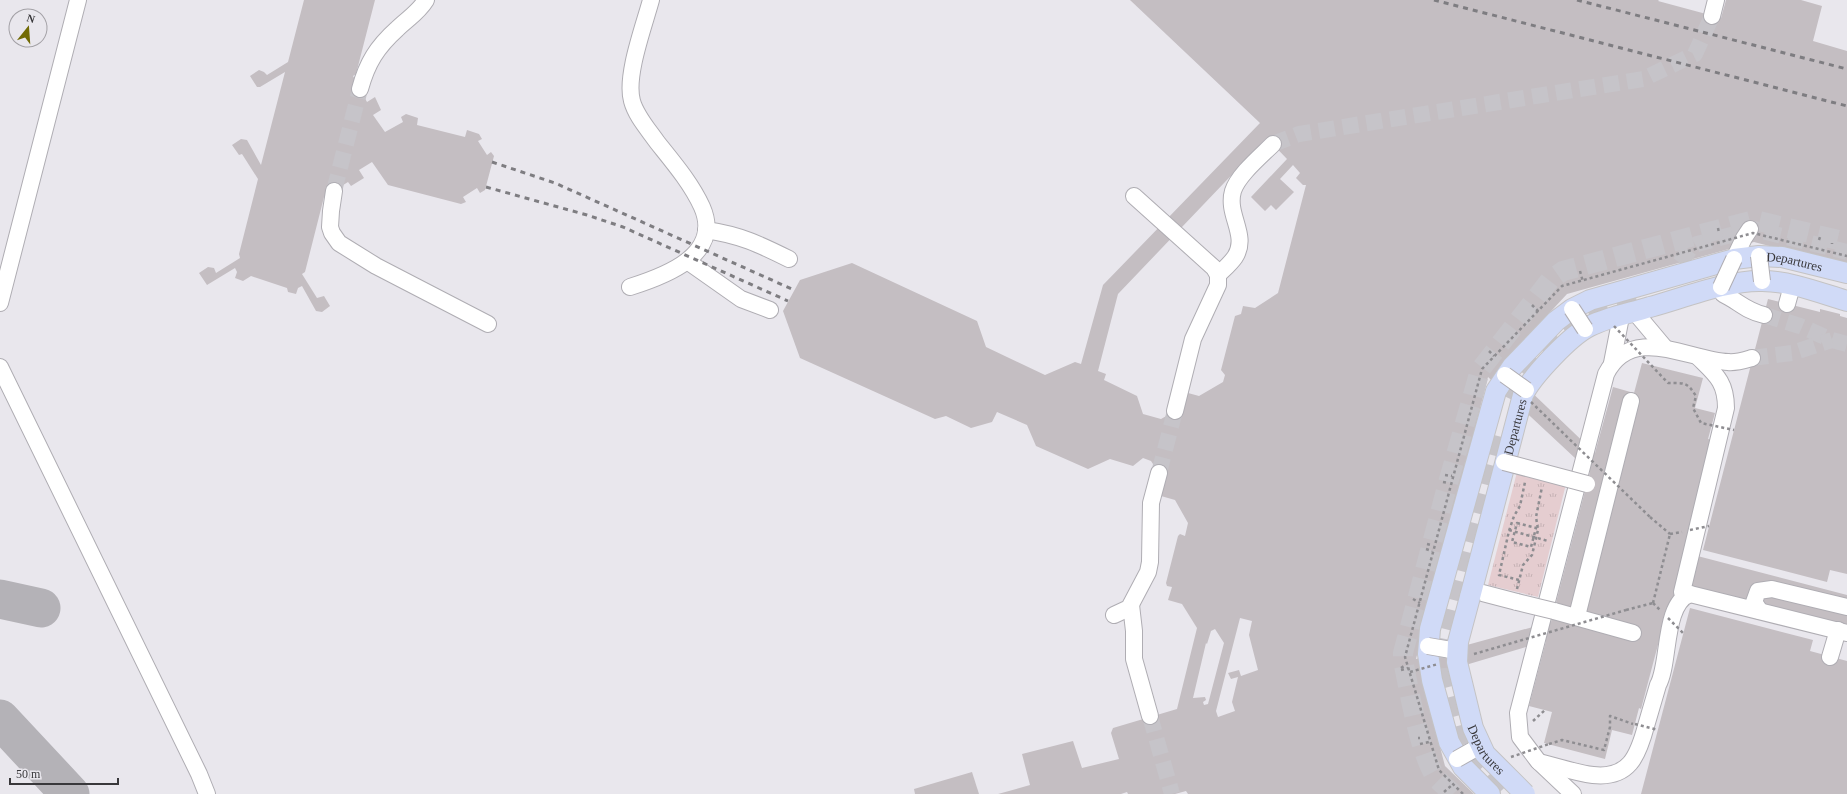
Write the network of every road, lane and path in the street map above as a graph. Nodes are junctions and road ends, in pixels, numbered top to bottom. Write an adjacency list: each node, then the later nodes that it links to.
1 (78, 0): 27 (lane)
2 (426, 0): 6 (lane)
3 (650, 0): 12 (lane)
4 (1716, 0): 5 (lane)
5 (1712, 16)
6 (360, 89)
7 (1273, 144): 21 (lane)
8 (334, 191): 34 (lane)
9 (1134, 196): 21 (lane)
10 (1718, 228): 13 (path)
11 (1750, 229): 17 (lane, bridge)
12 (706, 230): 16 (lane); 18 (lane)
13 (1719, 233)
14 (1759, 256): 17 (main road, Departures); 20 (main road, Departures); 22 (lane, bridge)
15 (1847, 256): 42 (path, bridge)
16 (789, 259)
17 (1734, 259): 25 (lane, bridge); 29 (main road, Departures)
18 (687, 261): 24 (lane); 30 (lane)
19 (1580, 271): 23 (path)
20 (1847, 273)
21 (1218, 275): 48 (lane)
22 (1762, 281): 25 (main road, Departures); 26 (main road, Departures)
23 (1583, 282)
24 (630, 287)
25 (1722, 290): 32 (lane); 36 (main road, Departures)
26 (1847, 301)
27 (0, 303)
28 (1532, 305): 31 (path)
29 (1572, 309): 36 (lane, bridge); 45 (main road, Departures)
30 (770, 310)
31 (1539, 312)
32 (1764, 315)
33 (1639, 317): 37 (lane)
34 (488, 324)
35 (1617, 324): 43 (lane); 49 (path, bridge)
36 (1585, 329): 46 (main road, Departures)
37 (1665, 348): 40 (lane); 43 (lane)
38 (1489, 351): 39 (path)
39 (1494, 356)
40 (1698, 357): 41 (lane); 49 (lane)
41 (1752, 358)
42 (1489, 362): 45 (path); 86 (path, bridge)
43 (1612, 363): 97 (lane)
44 (0, 367): 100 (lane)
45 (1500, 371): 46 (lane, bridge); 79 (main road, Departures)
46 (1527, 395): 50 (main road, Departures); 80 (path, bridge)
47 (1630, 401): 58 (lane)
48 (1175, 411)
49 (1732, 418): 68 (lane)
50 (1504, 462): 51 (lane, bridge); 67 (main road, Departures)
51 (1528, 468): 53 (lane, bridge); 66 (path)
52 (1159, 473): 71 (lane)
53 (1546, 473): 58 (lane, bridge); 66 (path)
54 (1445, 475): 55 (path)
55 (1452, 476)
56 (1443, 482): 57 (path)
57 (1448, 483)
58 (1609, 489): 74 (lane)
59 (1709, 526): 61 (path, bridge)
60 (1502, 528): 62 (path)
61 (1690, 530)
62 (1534, 538): 62 (path); 63 (path)
63 (1552, 543)
64 (1426, 549): 65 (path)
65 (1432, 551)
66 (1519, 580): 69 (path)
67 (1471, 590): 69 (lane); 80 (main road, Departures, bridge)
68 (1681, 592): 72 (lane); 87 (lane)
69 (1516, 601): 74 (lane, bridge)
70 (1846, 602): 72 (lane)
71 (1131, 605): 73 (lane); 89 (lane)
72 (1760, 611): 77 (lane)
73 (1114, 615)
74 (1577, 616): 78 (lane)
75 (1668, 618): 76 (path, bridge)
76 (1683, 632)
77 (1842, 632): 81 (lane)
78 (1633, 633)
79 (1428, 646): 80 (lane, bridge); 96 (main road, Departures, bridge)
80 (1463, 653): 94 (main road, Departures, bridge)
81 (1830, 657)
82 (1653, 661): 87 (lane)
83 (1440, 663): 86 (path, bridge)
84 (1402, 668): 85 (path)
85 (1408, 668)
86 (1410, 672): 101 (path, bridge)
87 (1658, 685): 97 (lane)
88 (1545, 710): 90 (path)
89 (1150, 716)
90 (1530, 725)
91 (1658, 730): 95 (path, bridge)
92 (1429, 742): 93 (path)
93 (1420, 744)
94 (1480, 746): 96 (lane, bridge); 103 (main road, Departures, bridge)
95 (1507, 758)
96 (1457, 759): 102 (main road, Departures)
97 (1538, 761): 104 (lane)
98 (1452, 786): 99 (path)
99 (1444, 792)
100 (207, 794)
101 (1463, 794)
102 (1490, 794)
103 (1525, 794)
104 (1573, 794)

